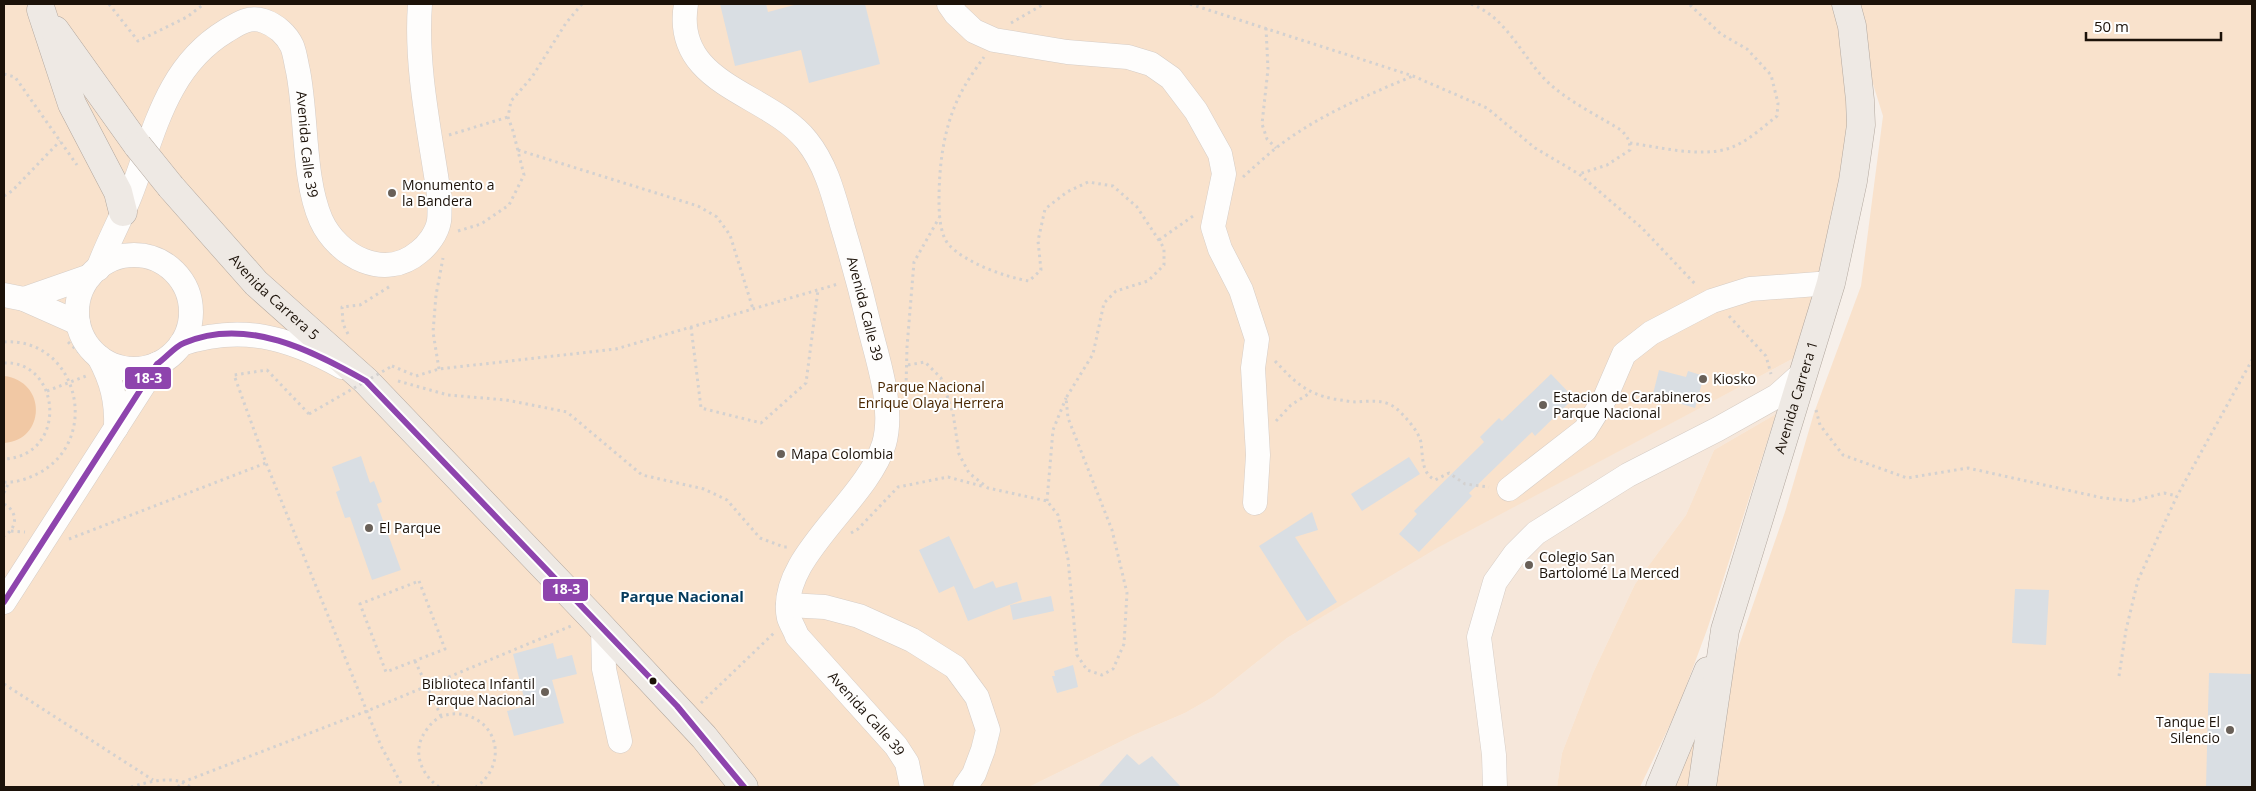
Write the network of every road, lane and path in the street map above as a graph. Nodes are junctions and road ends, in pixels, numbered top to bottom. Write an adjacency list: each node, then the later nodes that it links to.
1 (110, 4): 2 (path)
2 (204, 4)
3 (420, 4): 19 (street)
4 (582, 4): 17 (path)
5 (686, 4): 32 (street, Avenida Calle 39)
6 (949, 4): 14 (street)
7 (1044, 4): 14 (path)
8 (1190, 4): 13 (path)
9 (1471, 4): 20 (path)
10 (1688, 4): 20 (path)
11 (1846, 4): 33 (main road, Avenida Carrera 1)
12 (39, 7): 27 (main road); 51 (main road, Avenida Carrera 5, bridge)
13 (1266, 28): 16 (path); 21 (path)
14 (994, 40): 26 (street); 28 (path)
15 (4, 74): 18 (path)
16 (1413, 76): 21 (path); 24 (path)
17 (508, 117): 19 (path); 22 (path)
18 (60, 140): 23 (path); 25 (path)
19 (431, 141): 29 (street)
20 (1630, 143): 24 (path)
21 (1276, 148): 26 (path)
22 (518, 150): 29 (path); 37 (path)
23 (81, 171)
24 (1578, 174): 36 (path)
25 (4, 196)
26 (1218, 199): 28 (path); 41 (street)
27 (123, 212): 30 (street, Avenida Calle 39); 31 (street, Avenida Calle 39)
28 (1159, 240): 56 (path)
29 (436, 248): 30 (street); 49 (path)
30 (388, 266): 40 (path)
31 (94, 272): 35 (street); 39 (street); 43 (street)
32 (858, 278): 34 (path); 73 (street, Avenida Calle 39)
33 (1831, 283): 36 (street); 50 (main road, Avenida Carrera 1)
34 (818, 290): 37 (path); 38 (path)
35 (14, 297): 39 (street)
36 (1712, 301): 55 (path); 65 (street)
37 (753, 309): 38 (path)
38 (691, 327): 49 (path)
39 (72, 331): 48 (street); 48 (path)
40 (351, 339)
41 (1257, 339): 54 (path); 59 (street)
42 (4, 342): 52 (path)
43 (181, 344): 46 (street); 51 (street)
44 (2252, 360): 67 (path)
45 (4, 364): 53 (path)
46 (157, 364): 48 (street); 58 (street)
47 (908, 365): 64 (path)
48 (99, 366): 52 (path); 58 (street)
49 (439, 369): 61 (path, bridge)
50 (1805, 371): 55 (street); 78 (main road, Avenida Carrera 1)
51 (379, 377): 73 (path); 77 (main road, Avenida Carrera 5)
52 (70, 382): 53 (path); 63 (path)
53 (47, 391): 60 (path)
54 (1310, 392): 59 (path); 65 (path)
55 (1777, 396): 98 (street)
56 (1066, 398): 68 (path); 68 (path)
57 (1815, 407): 67 (path)
58 (116, 428): 74 (street)
59 (1258, 455): 70 (street)
60 (4, 459)
61 (266, 463): 74 (path); 83 (path)
62 (4, 482): 63 (path)
63 (9, 482): 66 (path)
64 (988, 488): 68 (path); 73 (path)
65 (1509, 489)
66 (4, 493)
67 (2177, 496): 80 (path)
68 (1047, 501)
69 (4, 504): 71 (path)
70 (1255, 504)
71 (11, 531): 72 (path); 74 (path)
72 (4, 536)
73 (813, 545): 76 (street, Avenida Calle 39)
74 (27, 546): 75 (street)
75 (4, 602)
76 (789, 612): 85 (path); 96 (street, Avenida Calle 39); 97 (street)
77 (597, 622): 82 (path); 85 (main road, Avenida Carrera 5); 86 (street)
78 (1725, 630): 99 (main road); 100 (main road, Avenida Carrera 1)
79 (415, 661): 79 (path); 82 (path)
80 (2119, 676)
81 (4, 684): 87 (path)
82 (427, 686): 83 (path); 84 (path)
83 (367, 711): 88 (path); 92 (path)
84 (441, 716): 93 (path); 94 (path)
85 (686, 717): 95 (main road, Avenida Carrera 5)
86 (620, 741)
87 (152, 780): 88 (path); 89 (path)
88 (183, 782): 90 (path); 91 (path)
89 (131, 787)
90 (178, 787)
91 (190, 787)
92 (403, 787)
93 (439, 787)
94 (477, 787)
95 (744, 787)
96 (912, 787)
97 (965, 787)
98 (1495, 787)
99 (1660, 787)
100 (1702, 787)

